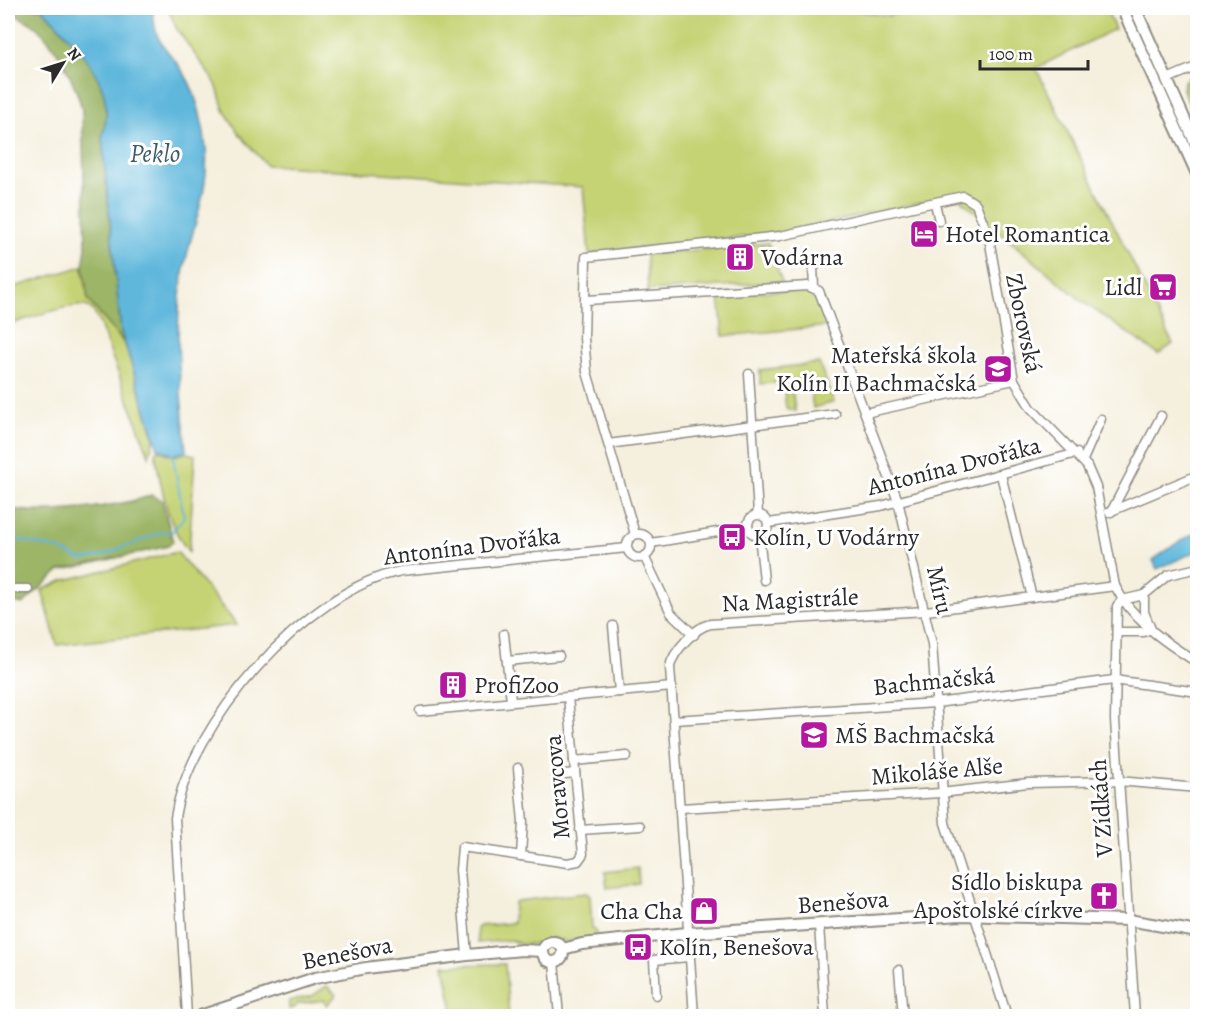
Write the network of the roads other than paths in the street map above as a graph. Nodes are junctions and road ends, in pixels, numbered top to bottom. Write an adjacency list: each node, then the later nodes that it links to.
1 (1122, 8): 6 (street)
2 (1135, 8): 4 (street)
3 (1197, 66): 4 (street)
4 (1167, 79): 5 (street)
5 (1197, 149)
6 (1197, 176)
7 (934, 203): 8 (street); 11 (street, Zborovská); 13 (street, Zborovská)
8 (939, 221)
9 (827, 259): 10 (street)
10 (814, 287): 11 (street); 14 (street, Míru)
11 (586, 300): 19 (street)
12 (749, 374): 18 (street)
13 (1014, 380): 14 (street); 20 (street, Zborovská)
14 (865, 413): 23 (street, Míru)
15 (835, 414): 18 (street)
16 (1161, 416): 24 (street)
17 (1101, 419): 20 (street)
18 (752, 424): 19 (street); 25 (street)
19 (608, 444): 29 (street)
20 (1080, 457): 21 (street, Antonína Dvořáka); 26 (street, Zborovská)
21 (1001, 475): 23 (street, Antonína Dvořáka); 40 (street)
22 (1197, 475): 24 (street)
23 (898, 501): 27 (street, Antonína Dvořáka); 42 (street, Míru)
24 (1111, 512): 26 (street)
25 (758, 514): 27 (street); 28 (street)
26 (1101, 514): 36 (street, Zborovská)
27 (769, 524): 30 (street)
28 (748, 527): 30 (street); 31 (street)
29 (635, 534): 31 (street); 32 (street)
30 (759, 536): 35 (street)
31 (651, 543): 33 (street)
32 (627, 548): 33 (street); 84 (street, Antonína Dvořáka)
33 (644, 556): 47 (street)
34 (1197, 568): 39 (street)
35 (764, 580)
36 (1115, 586): 40 (street, Na Magistrále); 41 (street, Zborovská)
37 (8, 589): 38 (street)
38 (28, 589)
39 (1144, 595): 41 (street); 44 (street)
40 (1032, 597): 42 (street, Na Magistrále)
41 (1122, 600): 44 (street, Zborovská); 45 (street, V Zídkách)
42 (926, 611): 47 (street, Na Magistrále); 57 (street, Míru)
43 (613, 626): 53 (street)
44 (1151, 629): 45 (street); 50 (street, Zborovská)
45 (1117, 632): 51 (street, V Zídkách)
46 (504, 634): 49 (street)
47 (694, 635): 52 (street, Na Magistrále)
48 (559, 656): 49 (street)
49 (507, 661): 56 (street)
50 (1197, 663)
51 (1114, 680): 54 (street, Bachmačská); 57 (street, Bachmačská); 65 (street, V Zídkách)
52 (672, 687): 53 (street); 59 (street, Na Magistrále)
53 (619, 692): 55 (street)
54 (1197, 692)
55 (568, 697): 56 (street); 61 (street, Moravcova)
56 (511, 700): 58 (street)
57 (936, 703): 59 (street, Bachmačská); 67 (street, Míru)
58 (420, 711)
59 (674, 720): 68 (street, Na Magistrále)
60 (627, 756): 61 (street)
61 (574, 761): 63 (street, Moravcova)
62 (518, 768): 71 (street)
63 (575, 773): 64 (street); 70 (street, Moravcova)
64 (556, 775)
65 (1118, 781): 66 (street, Mikoláše Alše); 67 (street, Mikoláše Alše); 73 (street, V Zídkách)
66 (1197, 788)
67 (941, 793): 68 (street, Mikoláše Alše); 72 (street, Míru)
68 (680, 808): 76 (street, Na Magistrále)
69 (640, 826): 70 (street)
70 (580, 830): 71 (street, Moravcova)
71 (521, 856): 79 (street, Moravcova)
72 (973, 915): 73 (street, Benešova); 74 (street, Benešova); 90 (street, Míru)
73 (1128, 920): 75 (street, Benešova); 91 (street, V Zídkách)
74 (819, 925): 76 (street, Benešova); 88 (street)
75 (1197, 932)
76 (687, 933): 77 (street, Benešova); 80 (street, Na Magistrále)
77 (563, 949): 78 (street, Benešova); 81 (street)
78 (543, 951): 79 (street, Benešova); 81 (street)
79 (467, 955): 85 (street, Benešova)
80 (689, 957): 83 (street); 87 (street, Na Magistrále)
81 (554, 962): 86 (street)
82 (899, 970): 89 (street)
83 (656, 995)
84 (188, 1017)
85 (200, 1017)
86 (559, 1017)
87 (694, 1017)
88 (825, 1017)
89 (903, 1017)
90 (1007, 1017)
91 (1135, 1017)

